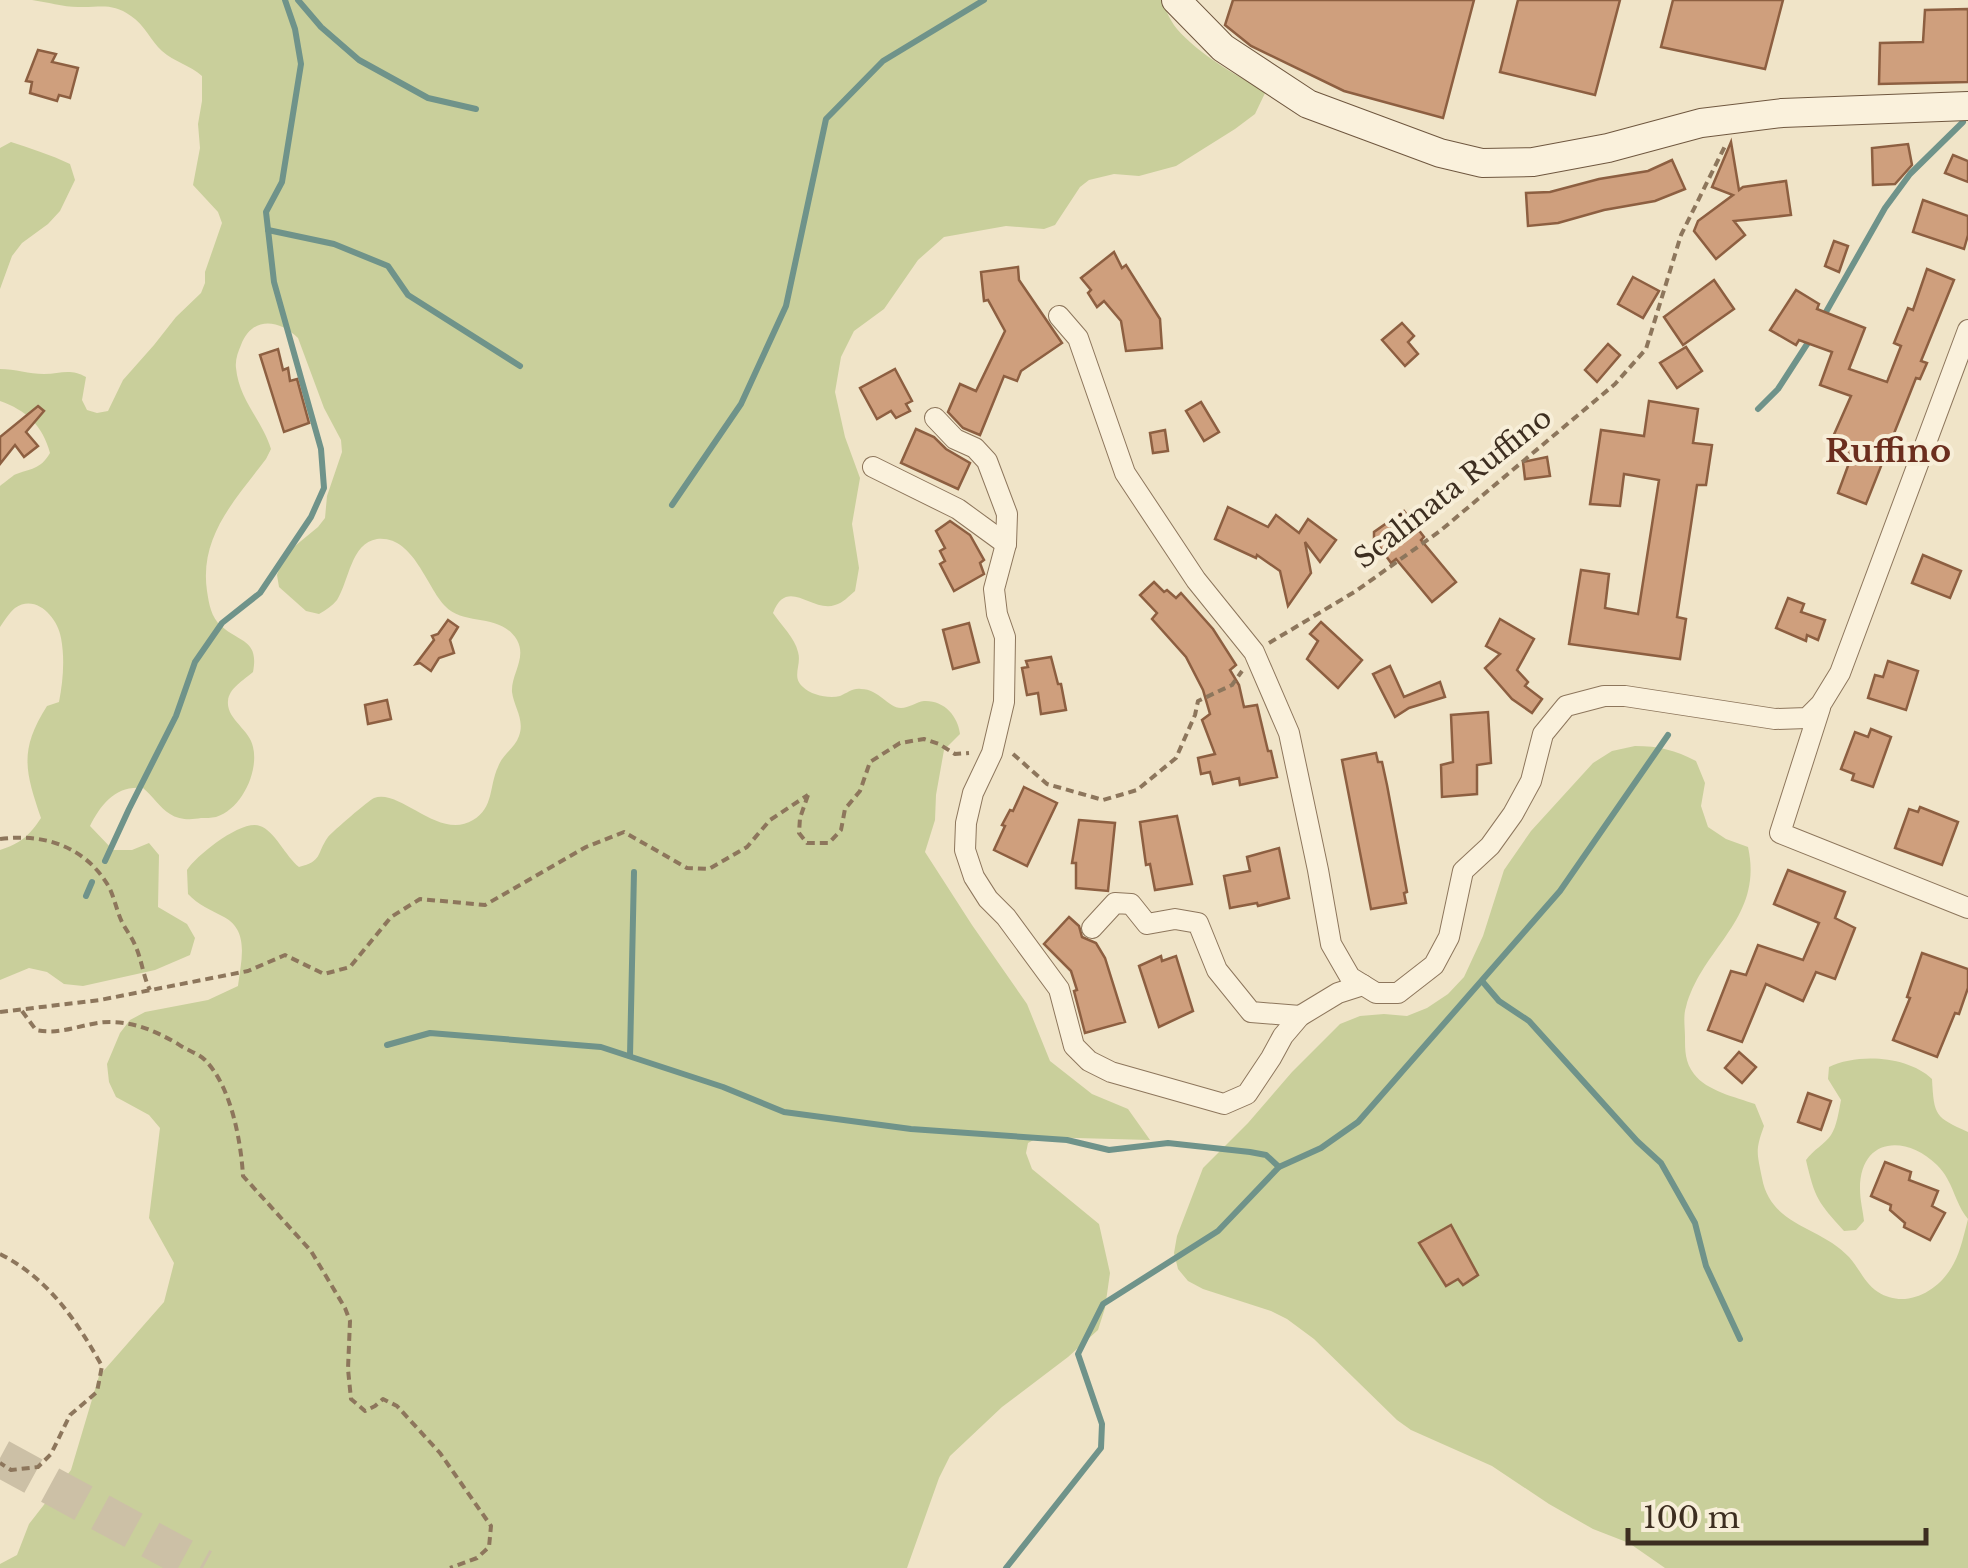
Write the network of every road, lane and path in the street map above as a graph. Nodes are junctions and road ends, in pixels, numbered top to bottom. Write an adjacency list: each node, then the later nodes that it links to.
1 (1176, 0): 3 (main road)
2 (1968, 106): 3 (main road)
3 (1738, 118): 9 (path, Scalinata Ruffino)
4 (1059, 316): 9 (street)
5 (1968, 330): 10 (street)
6 (935, 418): 8 (street)
7 (873, 467): 8 (street)
8 (1006, 544): 11 (street)
9 (1254, 652): 11 (path, Scalinata Ruffino); 15 (street)
10 (1821, 704): 13 (street); 15 (street)
11 (992, 753): 16 (path, Scalinata Ruffino); 19 (street)
12 (0, 839): 16 (path)
13 (1968, 908)
14 (1092, 928): 19 (street)
15 (1363, 985): 19 (street)
16 (150, 990): 17 (path)
17 (22, 1011): 18 (path); 22 (path)
18 (0, 1012)
19 (1300, 1016)
20 (0, 1254): 21 (path)
21 (0, 1463)
22 (450, 1568)

